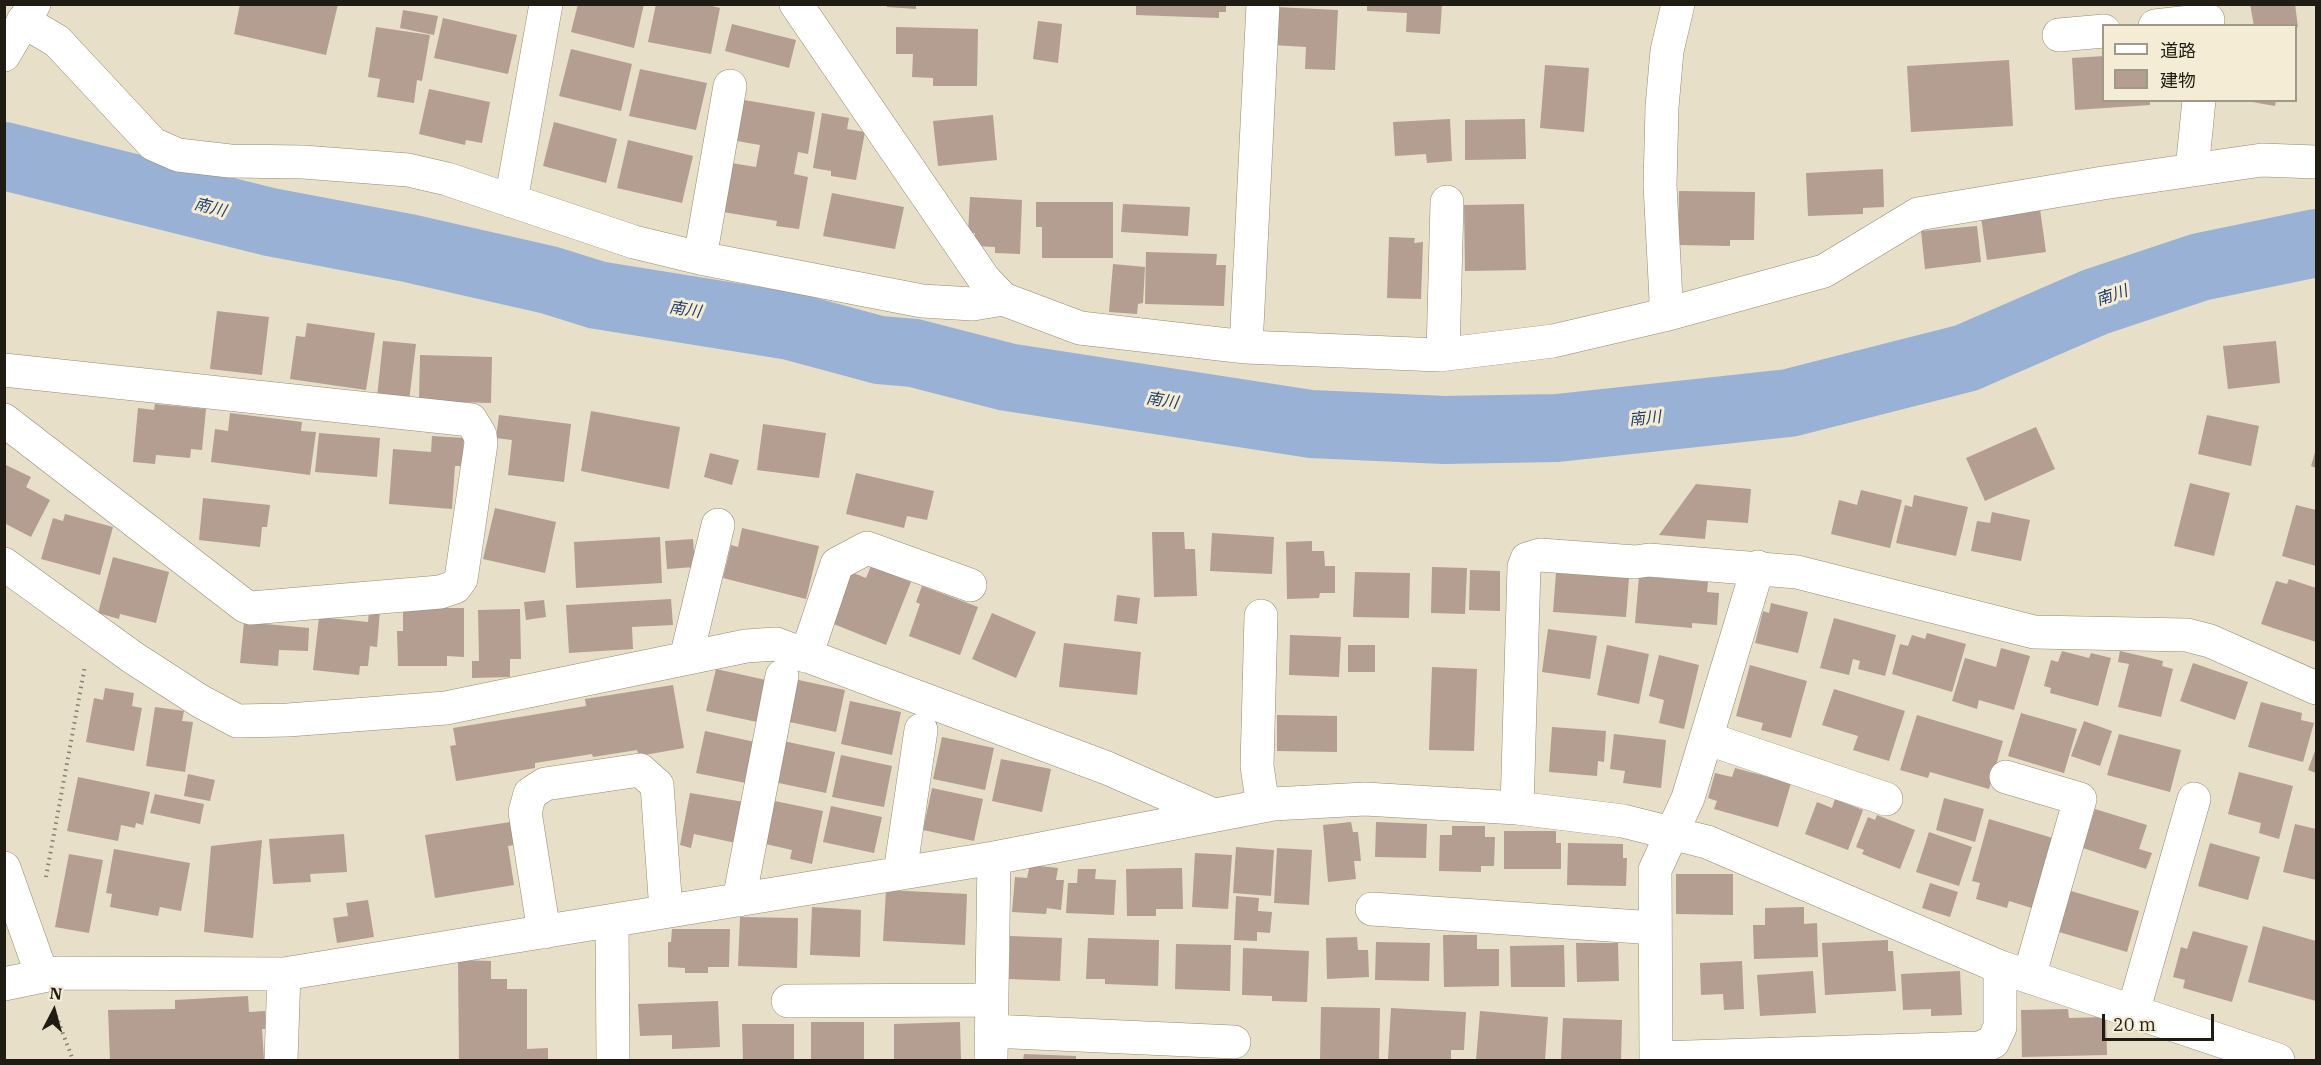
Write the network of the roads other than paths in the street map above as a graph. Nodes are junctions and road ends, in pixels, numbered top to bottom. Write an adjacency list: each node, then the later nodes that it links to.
1 (546, 4): 15 (street)
2 (796, 4): 18 (street)
3 (1263, 4): 20 (street)
4 (1678, 4): 19 (street)
5 (29, 13): 10 (street); 15 (street)
6 (2208, 17): 7 (street)
7 (2167, 24)
8 (2102, 31): 9 (street)
9 (2059, 36)
10 (5, 54)
11 (730, 86): 17 (street)
12 (2199, 102): 14 (street)
13 (2316, 162): 14 (street)
14 (2192, 170): 19 (street)
15 (511, 201): 17 (street)
16 (1447, 202): 21 (street)
17 (700, 258): 18 (street)
18 (1003, 299): 20 (street)
19 (1664, 315): 21 (street)
20 (1246, 348): 21 (street)
21 (1443, 354)
22 (4, 370): 23 (street)
23 (4, 420)
24 (718, 525): 29 (street)
25 (4, 564): 29 (street)
26 (1758, 567): 31 (street); 33 (street); 38 (street)
27 (970, 585): 30 (street)
28 (1261, 616): 37 (street)
29 (686, 658): 30 (street)
30 (794, 666): 39 (street); 44 (street)
31 (2316, 688)
32 (921, 730): 43 (street)
33 (1706, 738): 35 (street); 40 (street)
34 (2006, 777): 50 (street)
35 (1886, 798)
36 (2194, 799): 55 (street)
37 (1263, 806): 38 (street); 39 (street)
38 (1517, 808): 40 (street)
39 (1214, 815): 41 (street)
40 (1671, 833): 48 (street); 50 (street)
41 (994, 858): 43 (street); 56 (street)
42 (4, 868): 52 (street)
43 (900, 873): 44 (street)
44 (739, 900): 46 (street)
45 (1372, 909): 48 (street)
46 (666, 911): 47 (street); 49 (street)
47 (612, 921): 49 (street); 60 (street)
48 (1655, 928): 58 (street)
49 (544, 932): 51 (street)
50 (2015, 972): 55 (street); 58 (street)
51 (284, 974): 52 (street); 59 (street)
52 (42, 975): 53 (street)
53 (4, 984)
54 (788, 1001): 56 (street)
55 (2133, 1012): 61 (street)
56 (991, 1030): 57 (street)
57 (1234, 1042)
58 (1656, 1059)
59 (281, 1060)
60 (613, 1060)
61 (2278, 1060)

